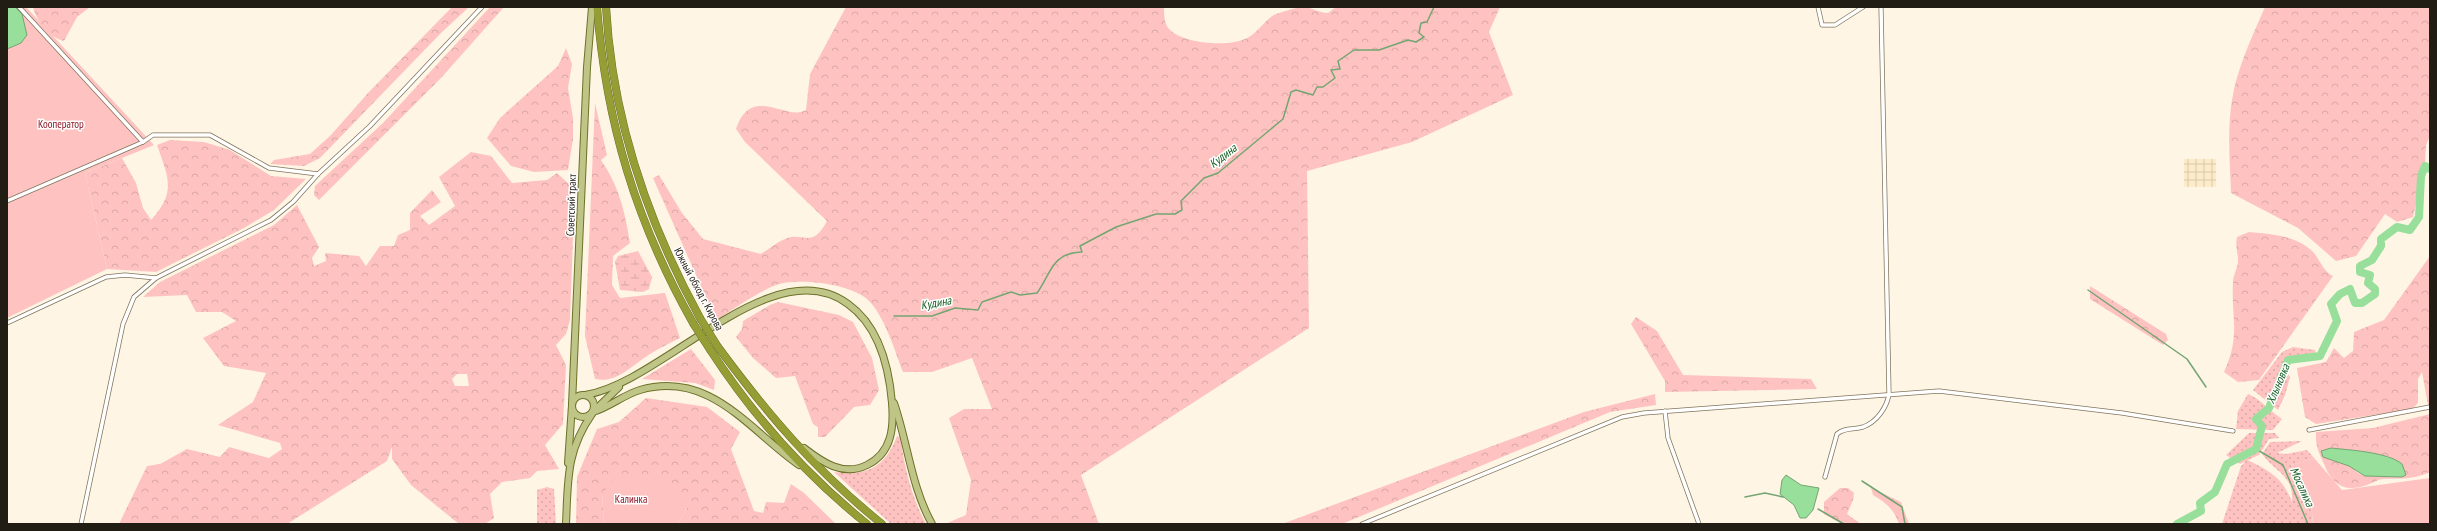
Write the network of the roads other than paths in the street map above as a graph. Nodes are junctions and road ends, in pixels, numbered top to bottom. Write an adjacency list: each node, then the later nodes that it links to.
1 (19, 7): 9 (street)
2 (482, 7): 10 (street)
3 (592, 7): 18 (main road, Советский тракт)
4 (597, 7): 25 (highway, Южный обход г. Кирова, bridge)
5 (606, 7): 24 (highway, Южный обход г. Кирова, bridge)
6 (1818, 7): 7 (street)
7 (1863, 7)
8 (1881, 7): 16 (street)
9 (143, 142): 10 (street); 11 (street)
10 (318, 174): 12 (street)
11 (7, 201)
12 (156, 278): 13 (street); 28 (street)
13 (7, 323)
14 (625, 382): 15 (main road); 17 (main road); 21 (main road)
15 (891, 394): 24 (main road); 32 (main road)
16 (1889, 394): 20 (street); 23 (street); 27 (street)
17 (585, 395): 18 (main road); 21 (main road)
18 (572, 404): 21 (main road); 26 (main road, Советский тракт)
19 (2430, 406): 22 (street)
20 (1665, 411): 33 (street); 34 (street)
21 (593, 412): 25 (main road); 26 (main road)
22 (2309, 430)
23 (2233, 431)
24 (794, 442): 31 (highway, Южный обход г. Кирова)
25 (805, 468): 30 (highway, Южный обход г. Кирова)
26 (568, 477): 29 (main road)
27 (1825, 477)
28 (81, 524)
29 (566, 524)
30 (867, 524)
31 (882, 524)
32 (932, 524)
33 (1362, 524)
34 (1699, 524)

